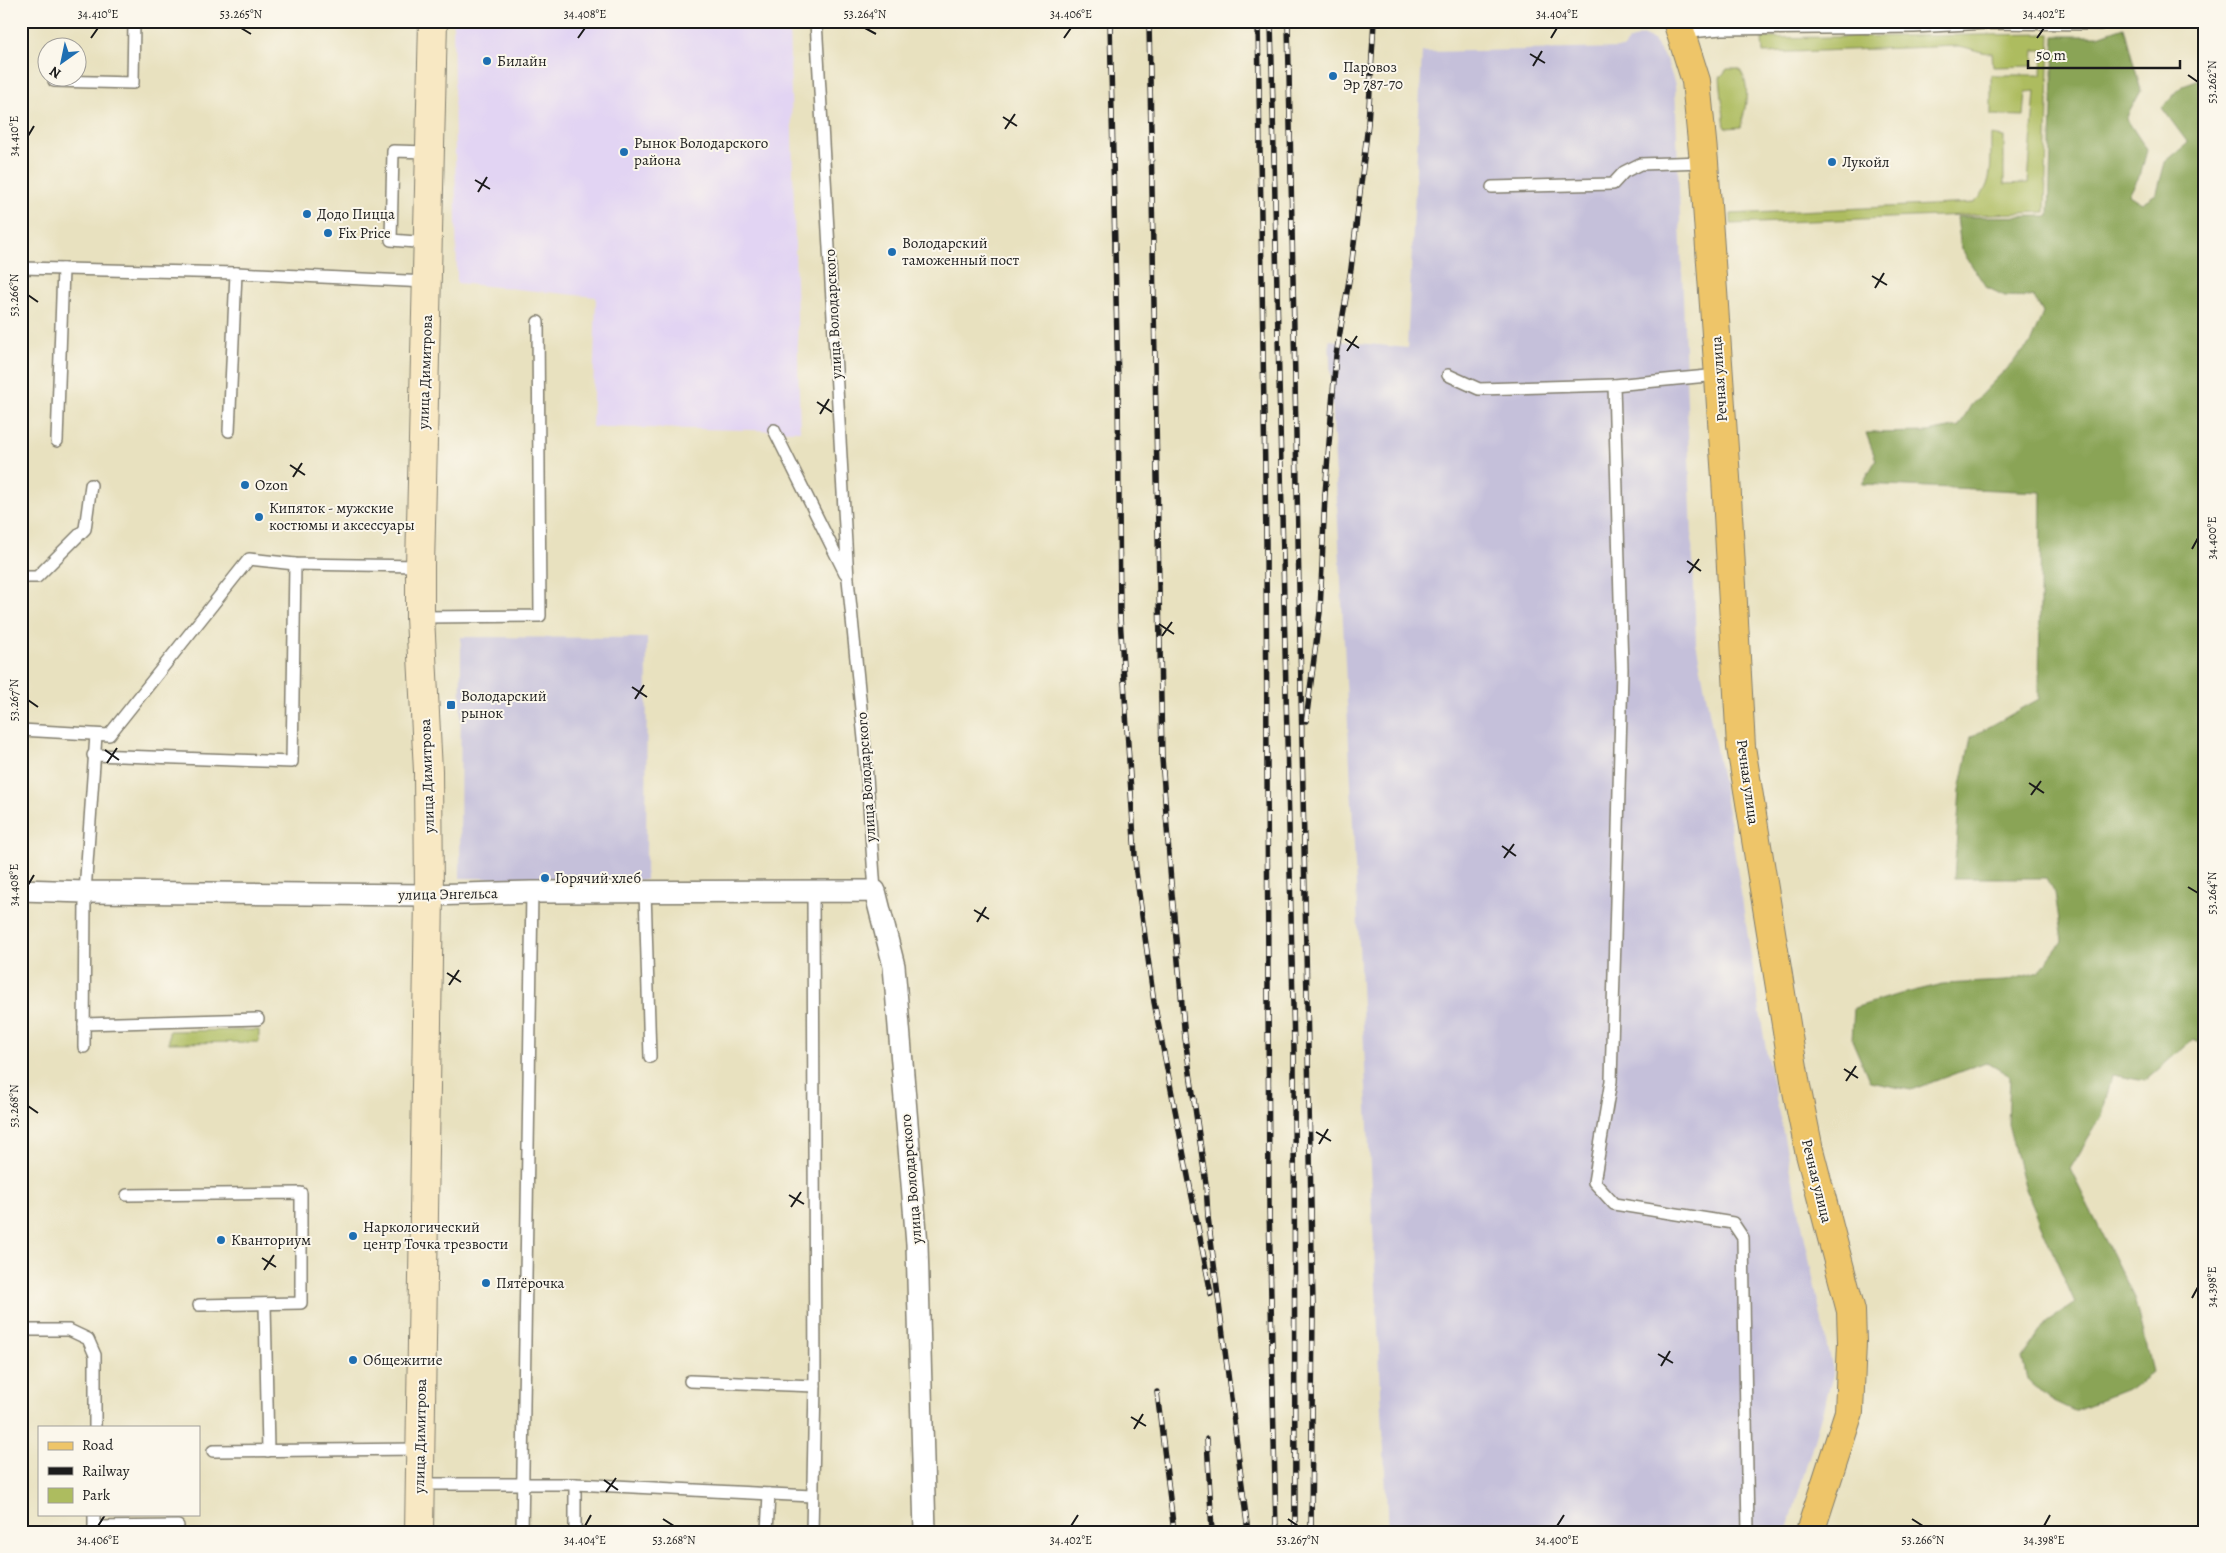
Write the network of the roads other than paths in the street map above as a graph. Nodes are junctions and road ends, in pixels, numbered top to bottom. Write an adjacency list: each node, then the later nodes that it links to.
1 (134, 21): 6 (lane)
2 (434, 21): 7 (main road, улица Димитрова)
3 (816, 21): 26 (lane, улица Володарского)
4 (2108, 21): 5 (lane)
5 (1679, 27): 8 (main road, Речная улица)
6 (88, 82)
7 (430, 152): 10 (main road, улица Димитрова); 10 (lane)
8 (1704, 162): 9 (lane); 17 (main road, Речная улица)
9 (1492, 187)
10 (428, 243): 14 (main road, улица Димитрова)
11 (21, 268): 12 (lane)
12 (63, 269): 13 (lane); 21 (lane)
13 (236, 273): 14 (lane); 20 (lane)
14 (427, 282): 24 (main road, улица Димитрова)
15 (538, 322): 27 (lane)
16 (1448, 375): 18 (lane)
17 (1718, 375): 18 (lane); 67 (main road, Речная улица)
18 (1614, 385): 66 (lane)
19 (774, 430): 26 (lane)
20 (228, 431)
21 (57, 441)
22 (90, 485): 25 (lane)
23 (295, 564): 24 (lane); 29 (lane); 30 (lane)
24 (420, 566): 27 (main road, улица Димитрова)
25 (21, 577)
26 (848, 579): 33 (lane, улица Володарского)
27 (420, 617): 37 (main road, улица Димитрова)
28 (21, 730): 29 (lane)
29 (96, 734): 30 (lane)
30 (93, 755): 34 (lane)
31 (21, 890): 34 (street, улица Энгельса)
32 (812, 891): 33 (street, улица Энгельса); 36 (street, улица Энгельса); 47 (lane)
33 (875, 891): 65 (street, улица Володарского)
34 (85, 892): 37 (street, улица Энгельса); 39 (lane)
35 (532, 892): 36 (street, улица Энгельса); 37 (street, улица Энгельса); 53 (lane)
36 (645, 892): 41 (lane)
37 (429, 895): 49 (main road, улица Димитрова)
38 (258, 1020): 39 (lane)
39 (84, 1024): 40 (lane)
40 (84, 1047)
41 (650, 1057)
42 (126, 1195): 43 (lane)
43 (265, 1304): 44 (lane); 51 (lane)
44 (199, 1305)
45 (21, 1330): 48 (lane)
46 (690, 1381): 47 (lane)
47 (815, 1386): 56 (lane)
48 (94, 1426)
49 (420, 1449): 51 (lane); 52 (main road, улица Димитрова)
50 (213, 1451): 51 (lane)
51 (268, 1451)
52 (419, 1484): 53 (lane); 60 (main road, улица Димитрова)
53 (522, 1484): 54 (lane); 61 (lane)
54 (575, 1484): 55 (lane); 62 (lane)
55 (769, 1494): 56 (lane); 63 (lane)
56 (812, 1496): 64 (lane)
57 (94, 1516): 59 (lane)
58 (178, 1526): 59 (lane)
59 (94, 1529)
60 (419, 1532)
61 (522, 1532)
62 (575, 1532)
63 (767, 1532)
64 (812, 1532)
65 (925, 1532)
66 (1748, 1532)
67 (1810, 1532)

